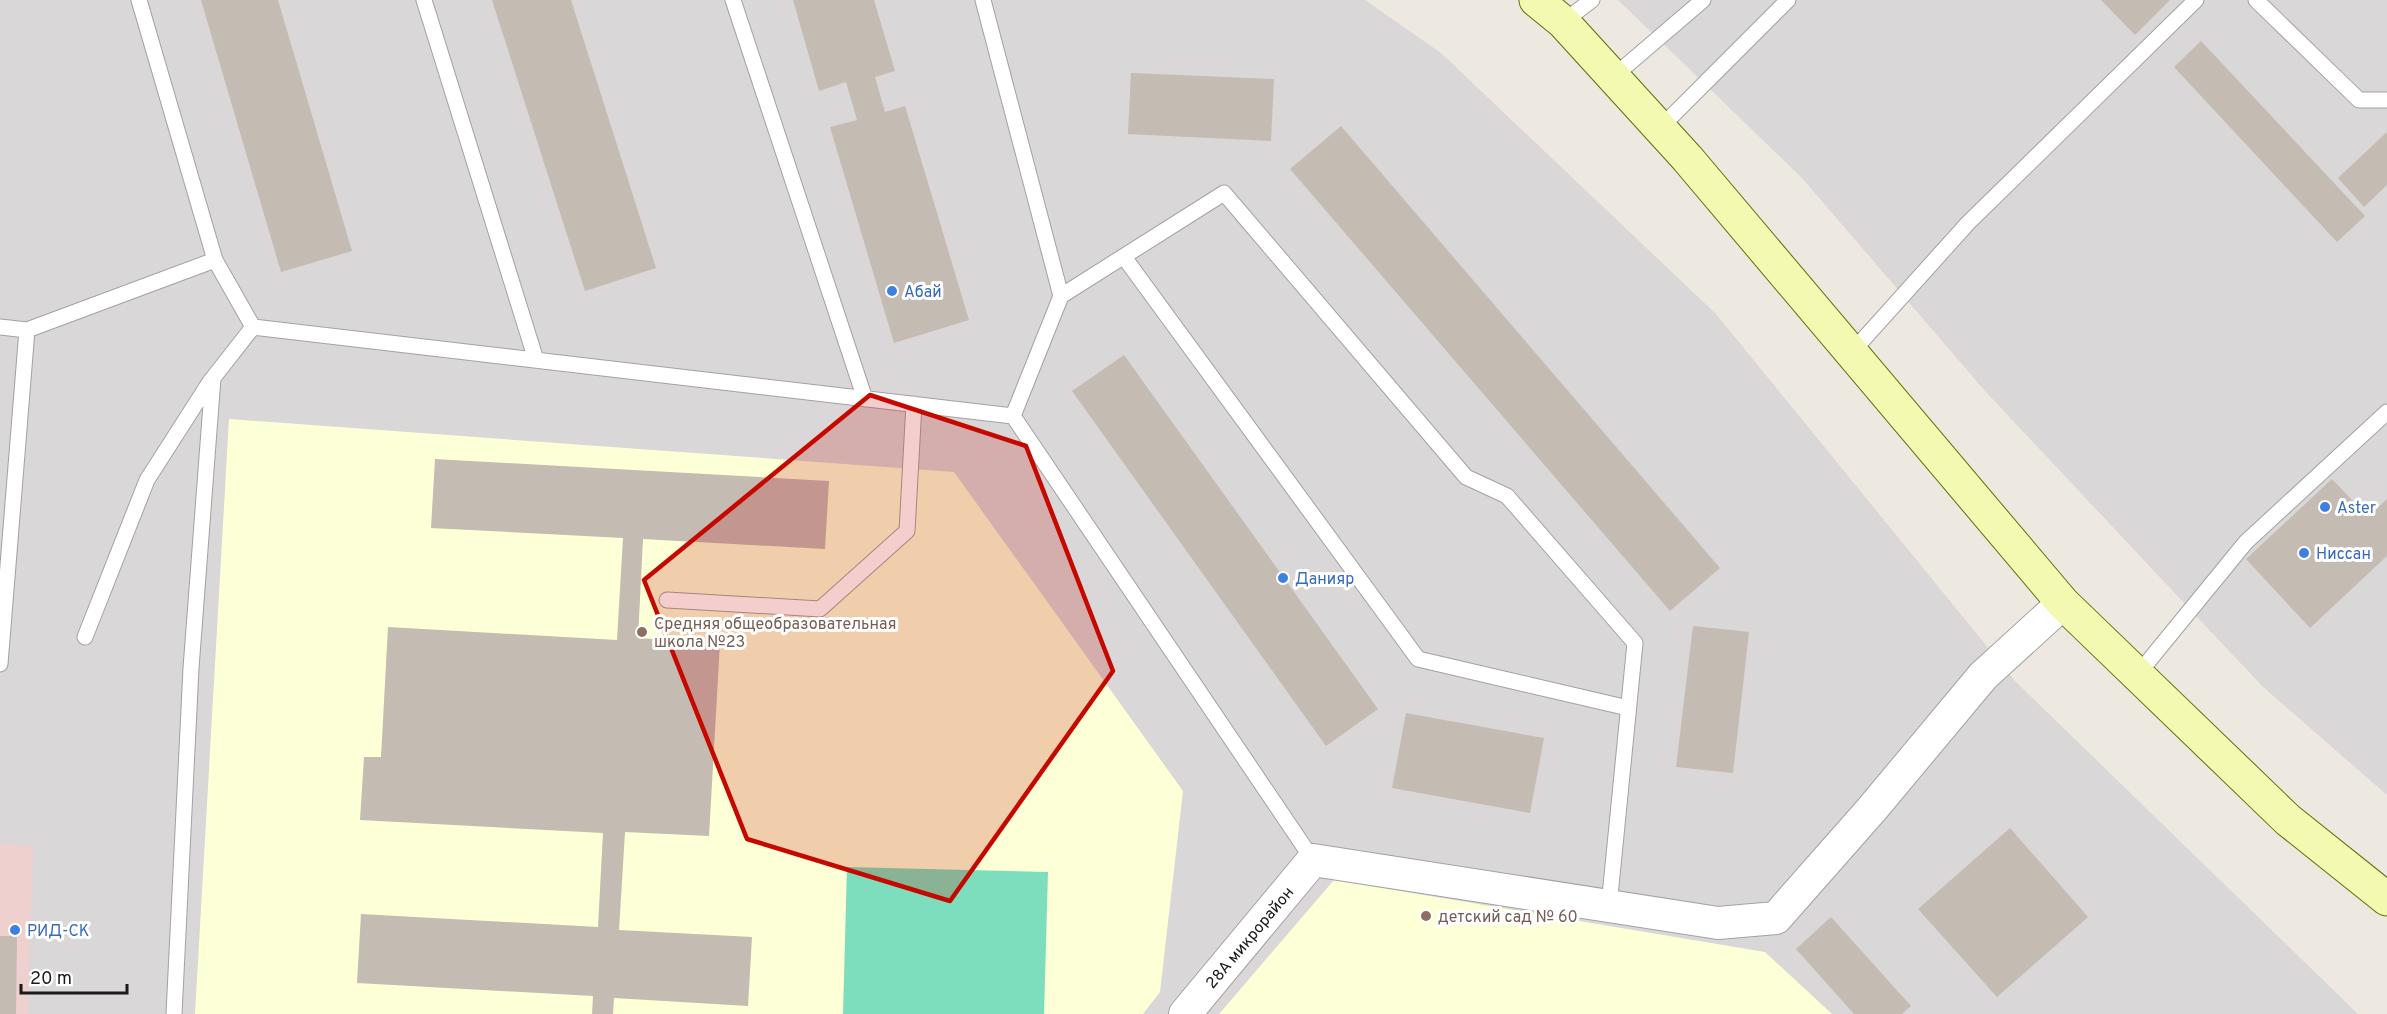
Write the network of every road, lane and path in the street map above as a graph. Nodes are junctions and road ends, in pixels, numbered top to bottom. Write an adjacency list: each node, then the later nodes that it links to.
1 (139, 0): 16 (lane)
2 (424, 0): 22 (lane)
3 (733, 0): 24 (lane)
4 (983, 0): 17 (lane)
5 (1536, 0): 11 (main road)
6 (1592, 0): 11 (lane)
7 (1703, 0): 12 (lane)
8 (1788, 0): 14 (lane)
9 (2196, 0): 21 (lane)
10 (2256, 0): 13 (lane)
11 (1563, 22): 12 (main road)
12 (1613, 77): 14 (main road)
13 (2387, 100)
14 (1660, 128): 21 (main road)
15 (1124, 257): 17 (lane); 33 (lane); 33 (lane)
16 (214, 260): 19 (lane); 20 (lane)
17 (1061, 296): 27 (lane)
18 (0, 327): 20 (lane)
19 (253, 327): 22 (lane); 23 (lane)
20 (27, 330): 31 (lane)
21 (1852, 352): 29 (main road)
22 (537, 360): 24 (lane)
23 (213, 378): 30 (lane); 37 (lane)
24 (865, 399): 25 (lane)
25 (914, 404): 27 (lane); 28 (lane)
26 (2387, 412): 32 (lane)
27 (1013, 416): 34 (lane)
28 (667, 600)
29 (2063, 603): 32 (main road); 36 (street)
30 (85, 637)
31 (0, 664)
32 (2138, 674): 35 (main road)
33 (1628, 708): 36 (lane)
34 (1313, 860): 36 (street); 38 (street, 28А микрорайон)
35 (2387, 898)
36 (1609, 906)
37 (174, 1014)
38 (1185, 1014)

